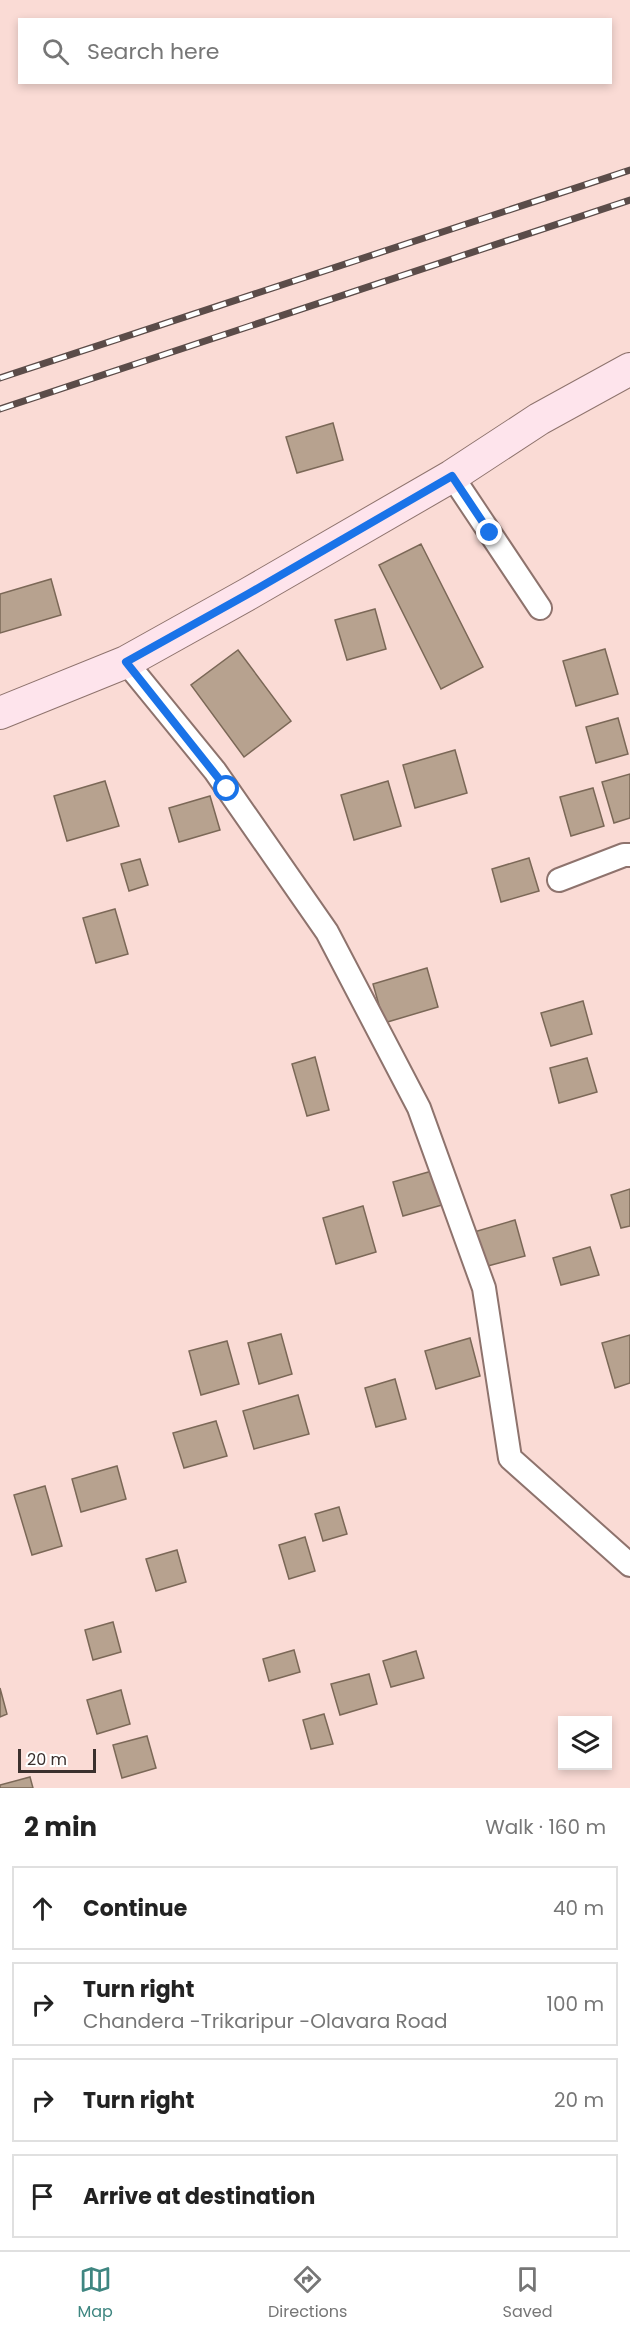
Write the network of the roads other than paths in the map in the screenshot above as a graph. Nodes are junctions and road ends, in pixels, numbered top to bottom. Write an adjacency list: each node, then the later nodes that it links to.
1 (630, 369): 2 (main road)
2 (452, 476): 3 (street); 4 (main road)
3 (540, 608)
4 (126, 662): 5 (main road); 8 (street)
5 (0, 713)
6 (630, 855): 7 (street)
7 (559, 880)
8 (630, 1565)

